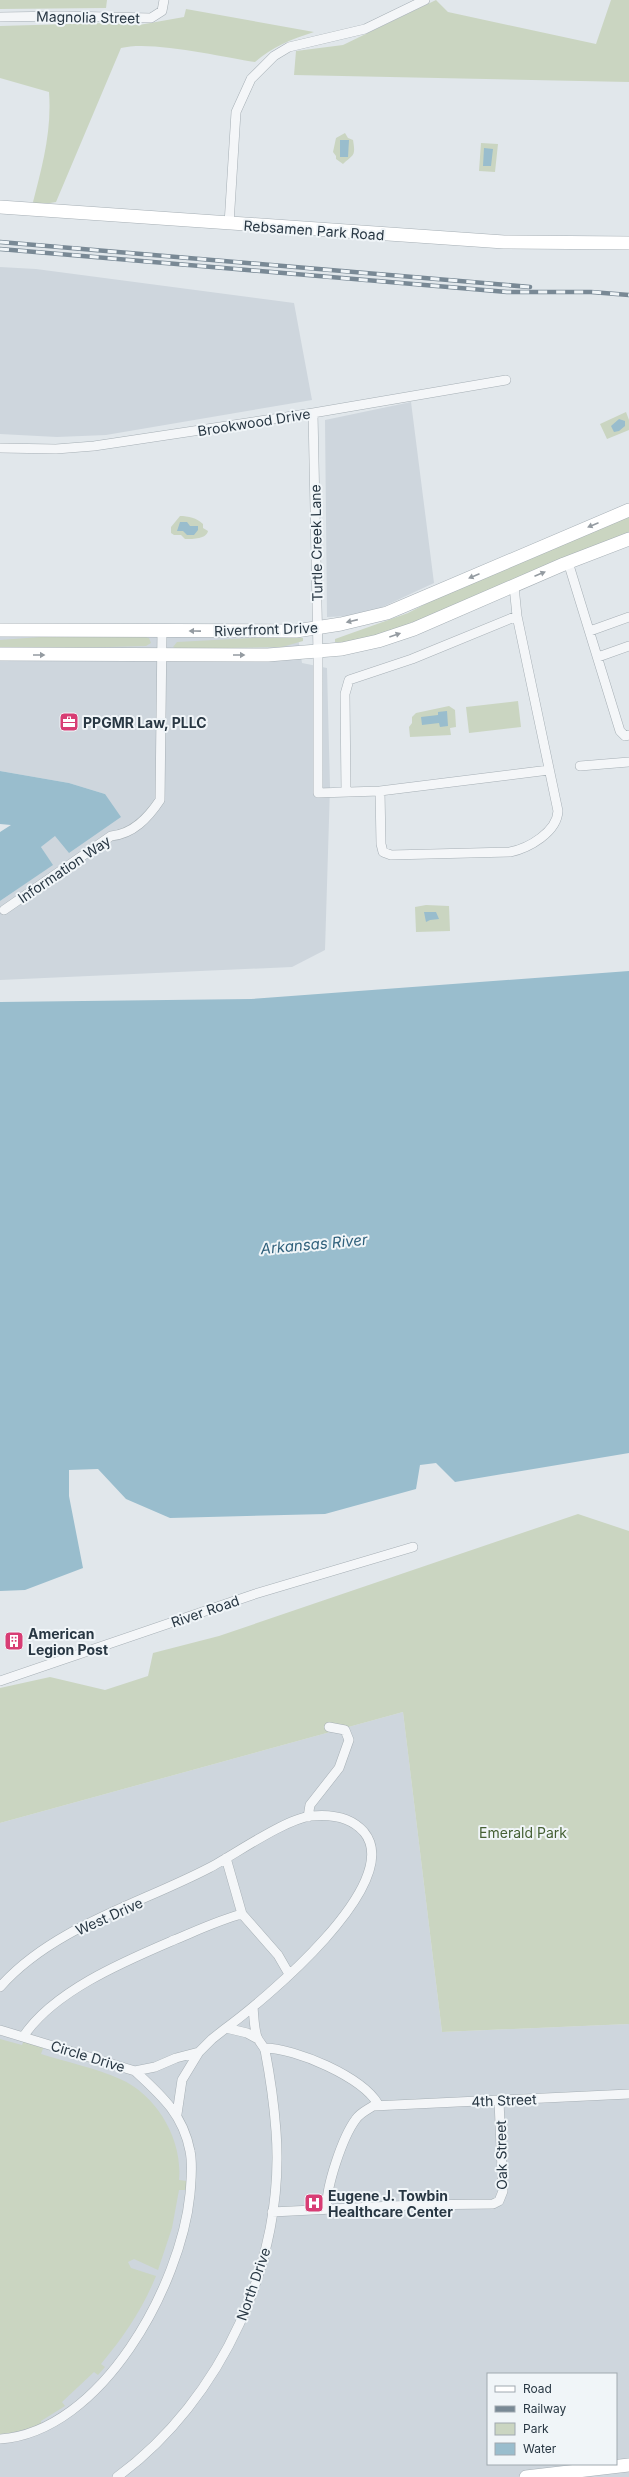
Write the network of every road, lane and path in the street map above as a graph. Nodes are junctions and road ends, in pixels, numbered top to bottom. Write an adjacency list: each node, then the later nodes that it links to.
1 (164, 0): 3 (street, Magnolia Street)
2 (425, 0): 5 (street)
3 (0, 17)
4 (0, 207): 5 (street, Rebsamen Park Road)
5 (229, 224): 6 (street, Rebsamen Park Road)
6 (629, 243)
7 (506, 380): 8 (street, Brookwood Drive)
8 (313, 413): 9 (street, Brookwood Drive); 16 (street, Turtle Creek Lane)
9 (0, 448)
10 (629, 510): 16 (street, Riverfront Drive, one-way to 16)
11 (629, 539): 12 (street, Riverfront Drive)
12 (568, 562): 13 (street, Riverfront Drive, one-way to 12); 19 (street)
13 (514, 586): 14 (street); 21 (street, Riverfront Drive, one-way to 13)
14 (516, 616): 28 (street); 30 (street)
15 (629, 617): 19 (street)
16 (318, 628): 18 (street, Riverfront Drive, one-way to 18); 21 (street, Turtle Creek Lane)
17 (0, 630): 18 (street, Riverfront Drive)
18 (162, 631): 23 (street)
19 (590, 631): 24 (street)
20 (629, 646): 24 (street)
21 (318, 653): 23 (street, Riverfront Drive, one-way to 21); 30 (street, Turtle Creek Lane)
22 (0, 654): 23 (street, Riverfront Drive, one-way to 23)
23 (163, 655): 31 (street, Information Way)
24 (598, 657): 25 (street)
25 (629, 735)
26 (629, 762): 27 (street)
27 (580, 766)
28 (549, 770): 29 (street); 29 (street)
29 (380, 791): 30 (street)
30 (346, 792)
31 (4, 910)
32 (413, 1547): 33 (street, River Road)
33 (0, 1681)
34 (329, 1727): 35 (street)
35 (308, 1817): 36 (street, West Drive); 38 (street, West Drive)
36 (226, 1858): 37 (street); 39 (street, West Drive)
37 (242, 1914): 38 (street); 43 (street)
38 (289, 1974): 40 (street, West Drive)
39 (0, 1987)
40 (253, 2007): 41 (street, West Drive); 44 (street, North Drive)
41 (226, 2028): 44 (street); 46 (street, Circle Drive)
42 (0, 2029): 43 (street, Circle Drive)
43 (24, 2037): 47 (street, Circle Drive)
44 (258, 2039): 45 (street, North Drive)
45 (264, 2048): 50 (street); 53 (street, North Drive)
46 (198, 2052): 47 (street, Circle Drive); 51 (street)
47 (135, 2071): 51 (street)
48 (629, 2094): 49 (street, 4th Street)
49 (499, 2101): 50 (street, 4th Street); 52 (street, Oak Street)
50 (378, 2104): 52 (street)
51 (177, 2114): 54 (street)
52 (327, 2210): 53 (street)
53 (272, 2212): 56 (street, North Drive)
54 (0, 2439)
55 (629, 2465): 57 (street)
56 (117, 2477)
57 (526, 2477)

